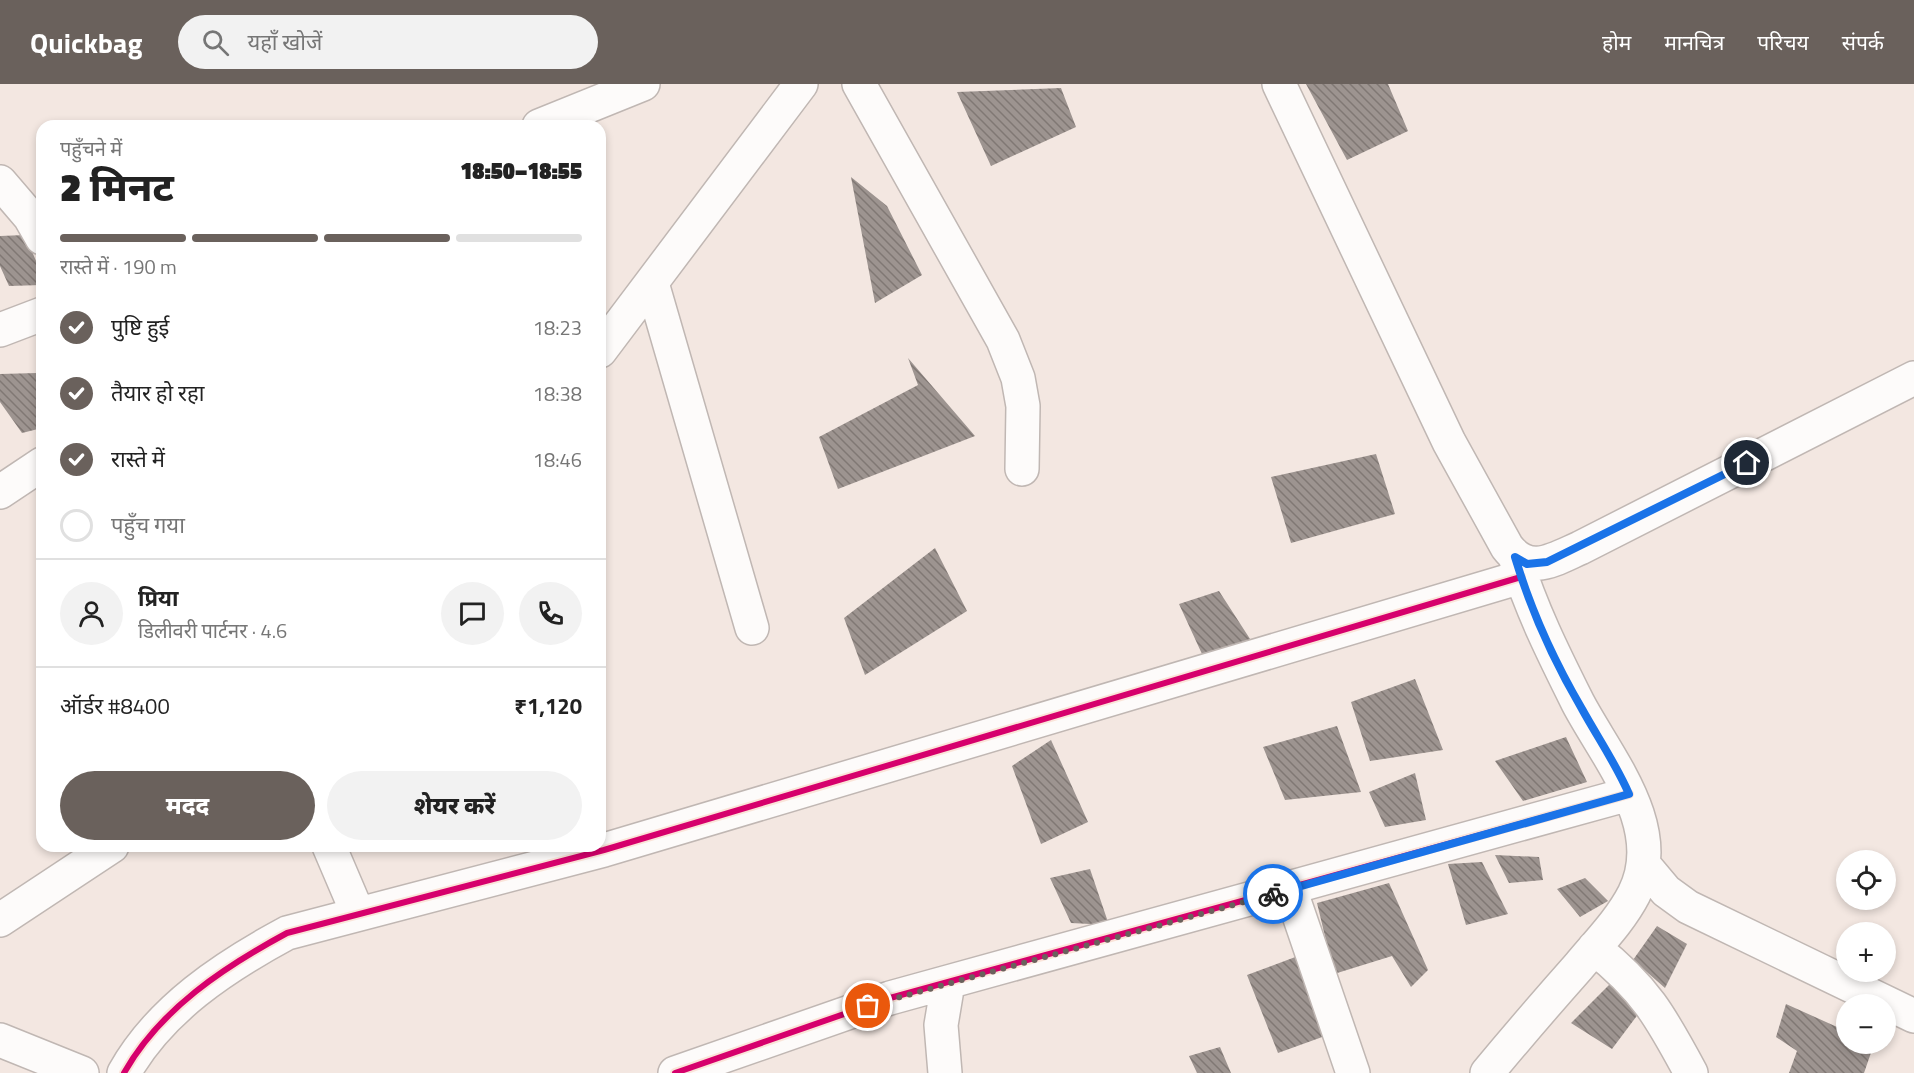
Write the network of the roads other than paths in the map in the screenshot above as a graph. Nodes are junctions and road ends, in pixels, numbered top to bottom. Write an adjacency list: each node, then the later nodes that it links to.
1 (643, 84): 5 (street)
2 (801, 84): 8 (street)
3 (859, 84): 14 (street)
4 (1279, 84): 16 (street)
5 (554, 120)
6 (0, 182): 7 (street)
7 (36, 228)
8 (652, 283): 11 (street); 17 (street)
9 (36, 316): 10 (street)
10 (0, 330)
11 (606, 343)
12 (1914, 378): 16 (street)
13 (36, 468): 15 (street)
14 (1022, 469)
15 (0, 492)
16 (1518, 567): 18 (street); 19 (street)
17 (752, 628)
18 (1629, 794): 23 (street); 24 (street)
19 (606, 849)
20 (103, 852): 26 (street)
21 (332, 852): 25 (street)
22 (596, 852): 25 (street)
23 (1645, 866): 27 (street); 29 (street)
24 (1290, 889): 28 (street); 35 (street)
25 (358, 914): 32 (street)
26 (0, 920)
27 (1594, 948): 36 (street); 37 (street)
28 (948, 983): 33 (street); 34 (street)
29 (1914, 1016)
30 (0, 1040): 31 (street)
31 (82, 1073)
32 (124, 1073)
33 (675, 1073)
34 (945, 1073)
35 (1353, 1073)
36 (1487, 1073)
37 (1691, 1073)

